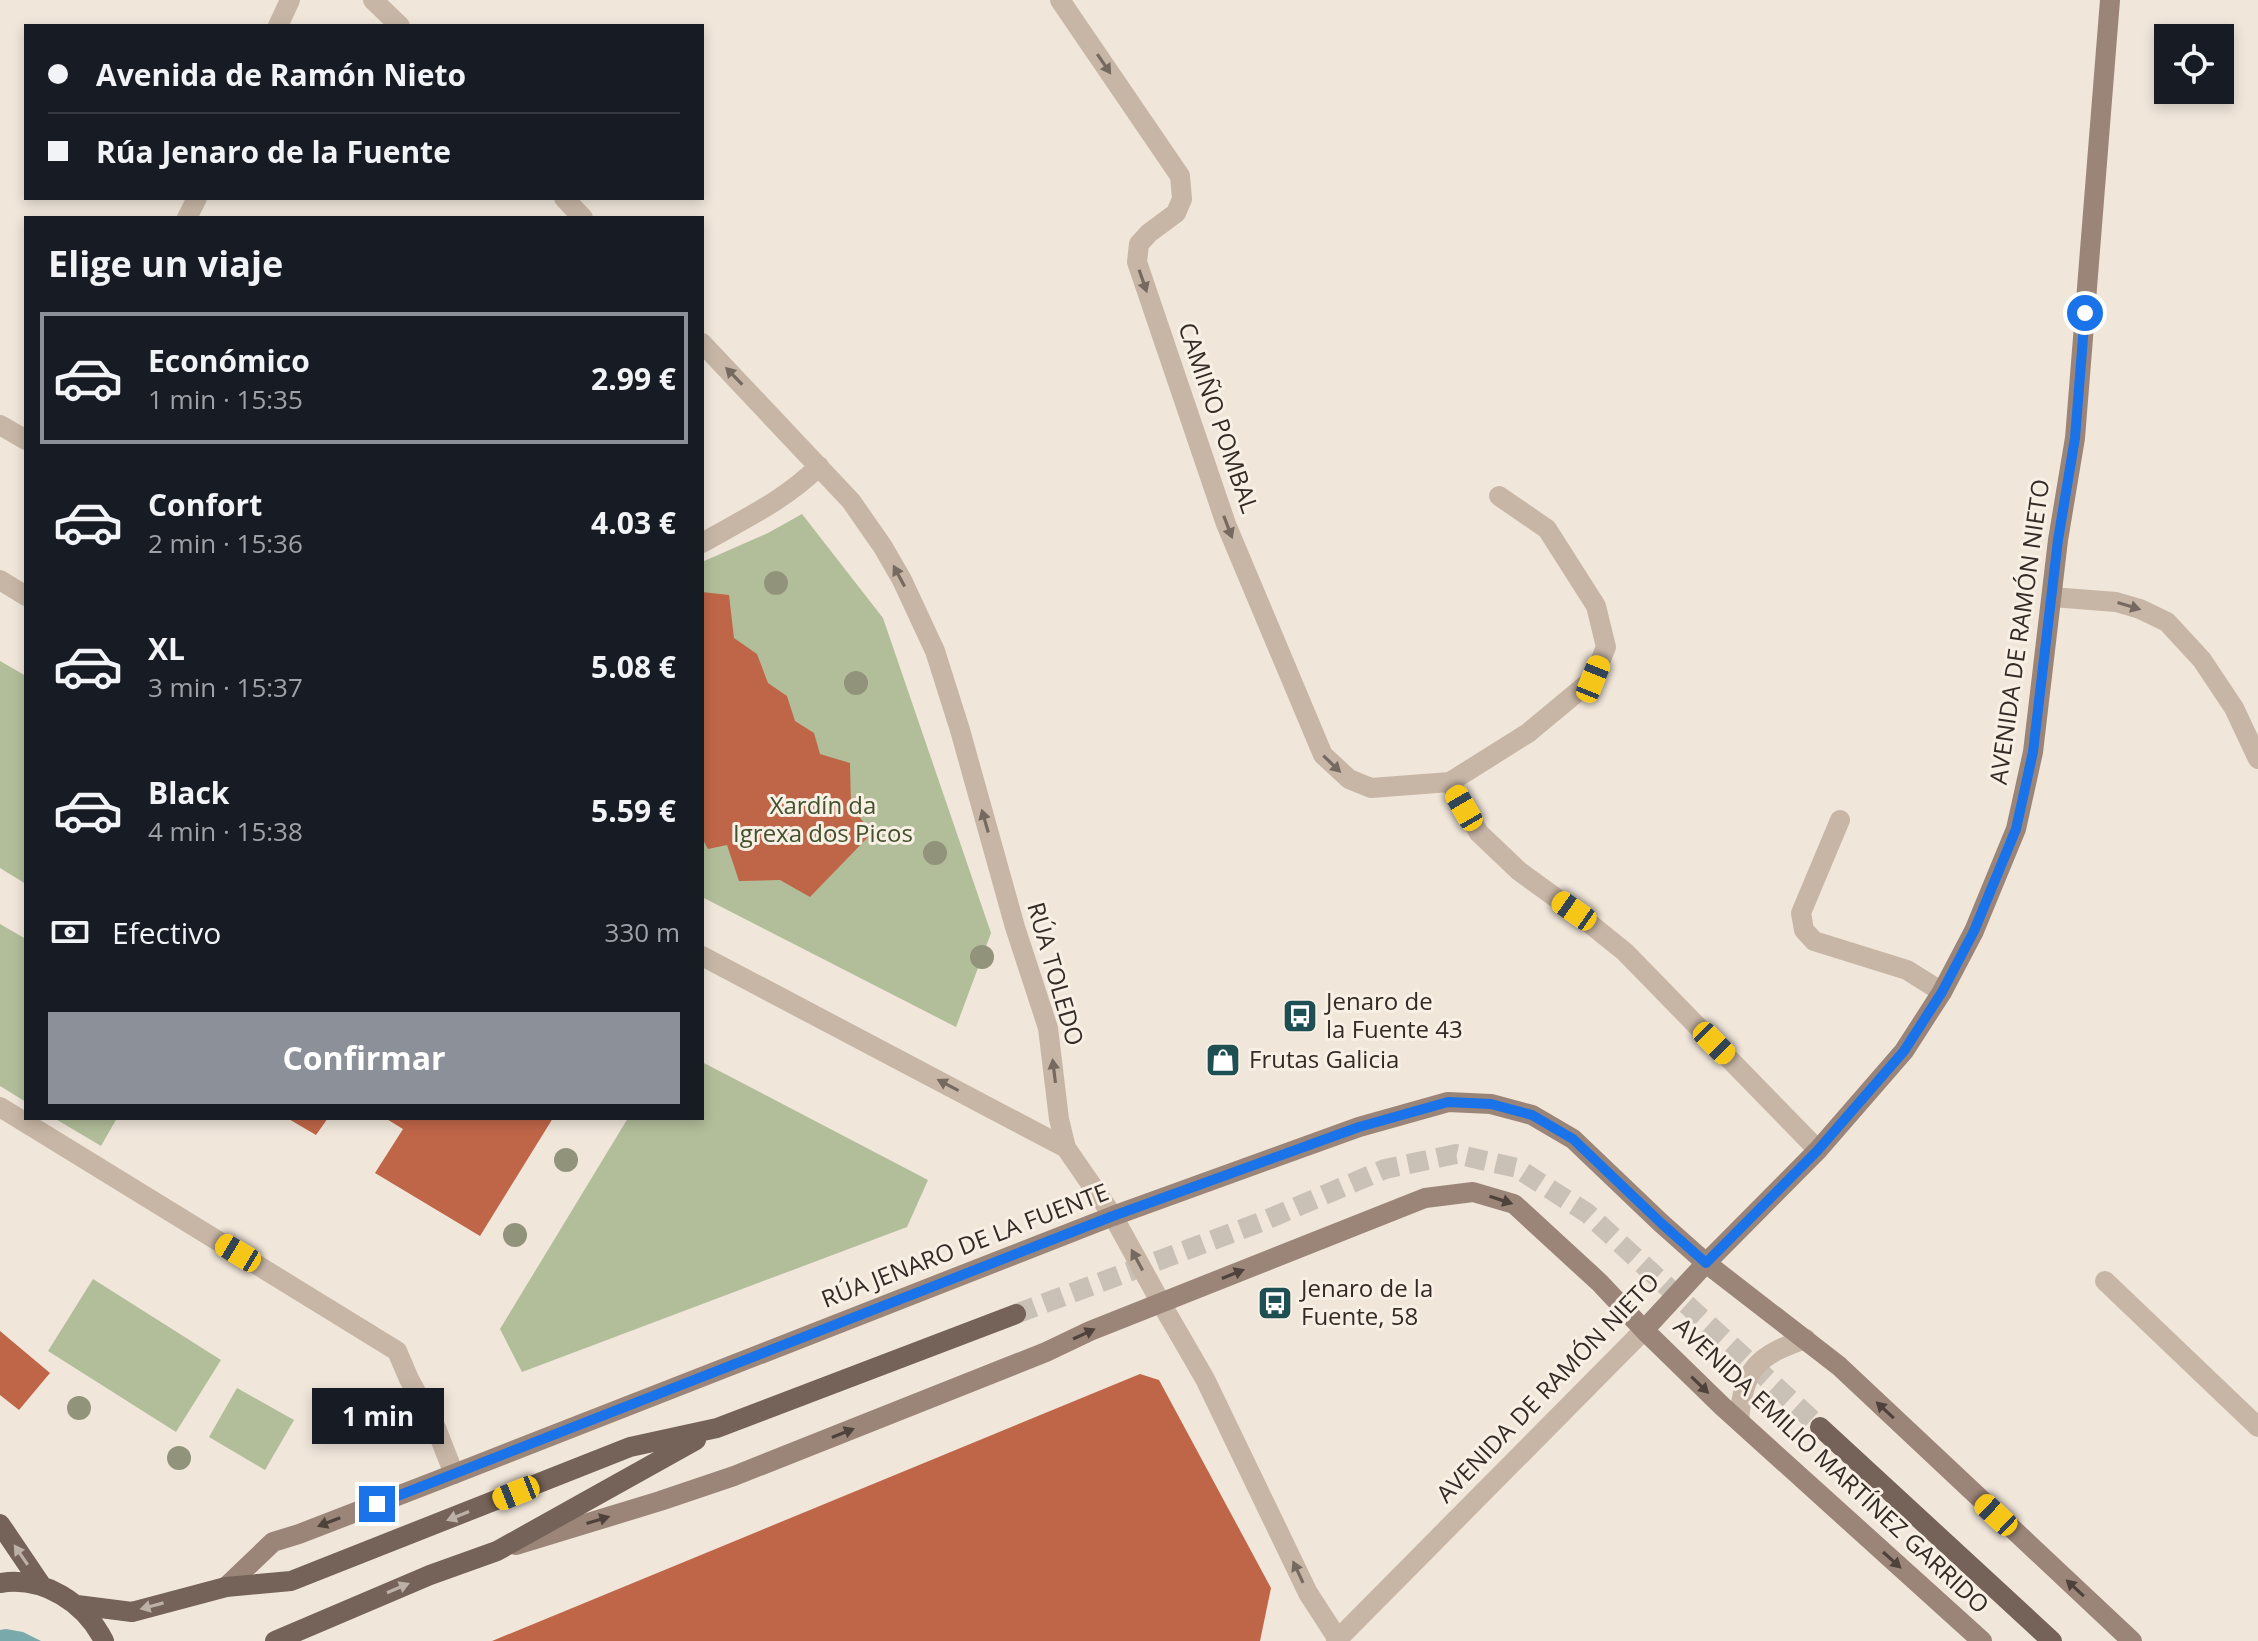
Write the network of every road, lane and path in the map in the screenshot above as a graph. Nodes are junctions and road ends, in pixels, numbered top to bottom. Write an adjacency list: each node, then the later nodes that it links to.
1 (290, 0): 5 (street)
2 (373, 0): 6 (street)
3 (1060, 0): 19 (street, CAMIÑO POMBAL, one-way to 19)
4 (2110, 0): 17 (main road, AVENIDA DE RAMÓN NIETO)
5 (279, 24)
6 (398, 24)
7 (566, 200): 8 (street)
8 (581, 216)
9 (704, 345): 12 (street, RÚA TOLEDO, one-way to 9)
10 (0, 425): 11 (street)
11 (24, 439)
12 (819, 466): 14 (street); 24 (street, RÚA TOLEDO, one-way to 12)
13 (1499, 496): 19 (street, CAMIÑO POMBAL)
14 (704, 542)
15 (0, 580): 16 (street)
16 (24, 595)
17 (2052, 597): 18 (street, one-way to 18); 22 (main road, AVENIDA DE RAMÓN NIETO)
18 (2258, 759)
19 (1450, 782): 25 (street)
20 (1840, 820): 22 (street)
21 (704, 957): 24 (street, one-way to 21)
22 (1942, 992): 25 (main road, AVENIDA DE RAMÓN NIETO)
23 (0, 1107): 37 (street)
24 (1066, 1148): 26 (street, RÚA TOLEDO)
25 (1818, 1150): 27 (main road, AVENIDA DE RAMÓN NIETO)
26 (1113, 1216): 27 (main road, RÚA JENARO DE LA FUENTE); 29 (street, RÚA TOLEDO, one-way to 26); 37 (main road, RÚA JENARO DE LA FUENTE)
27 (1706, 1263): 31 (main road, AVENIDA DE RAMÓN NIETO); 32 (main road)
28 (2105, 1281): 35 (street)
29 (1161, 1303): 31 (main road, one-way to 31); 39 (main road, one-way to 29); 44 (street, RÚA TOLEDO, one-way to 29)
30 (1016, 1314): 36 (main road)
31 (1644, 1330): 33 (main road, AVENIDA EMILIO MARTÍNEZ GARRIDO, one-way to 33); 44 (street, AVENIDA DE RAMÓN NIETO)
32 (1806, 1339): 33 (street); 49 (main road, one-way to 32)
33 (1739, 1421): 47 (main road, AVENIDA EMILIO MARTÍNEZ GARRIDO, one-way to 47)
34 (1820, 1427): 48 (main road, AVENIDA EMILIO MARTÍNEZ GARRIDO)
35 (2258, 1427)
36 (717, 1428): 39 (main road); 42 (main road, RÚA JENARO DE LA FUENTE, one-way to 42)
37 (454, 1474): 42 (main road, RÚA JENARO DE LA FUENTE, one-way to 42)
38 (0, 1524): 41 (main road, one-way to 38)
39 (497, 1551): 46 (main road, one-way to 39)
40 (0, 1583): 41 (main road)
41 (42, 1586): 43 (main road)
42 (226, 1587): 43 (main road, RÚA JENARO DE LA FUENTE, one-way to 43)
43 (77, 1605): 45 (main road)
44 (1337, 1640)
45 (104, 1641)
46 (275, 1641)
47 (1982, 1641)
48 (2052, 1641)
49 (2132, 1641)

